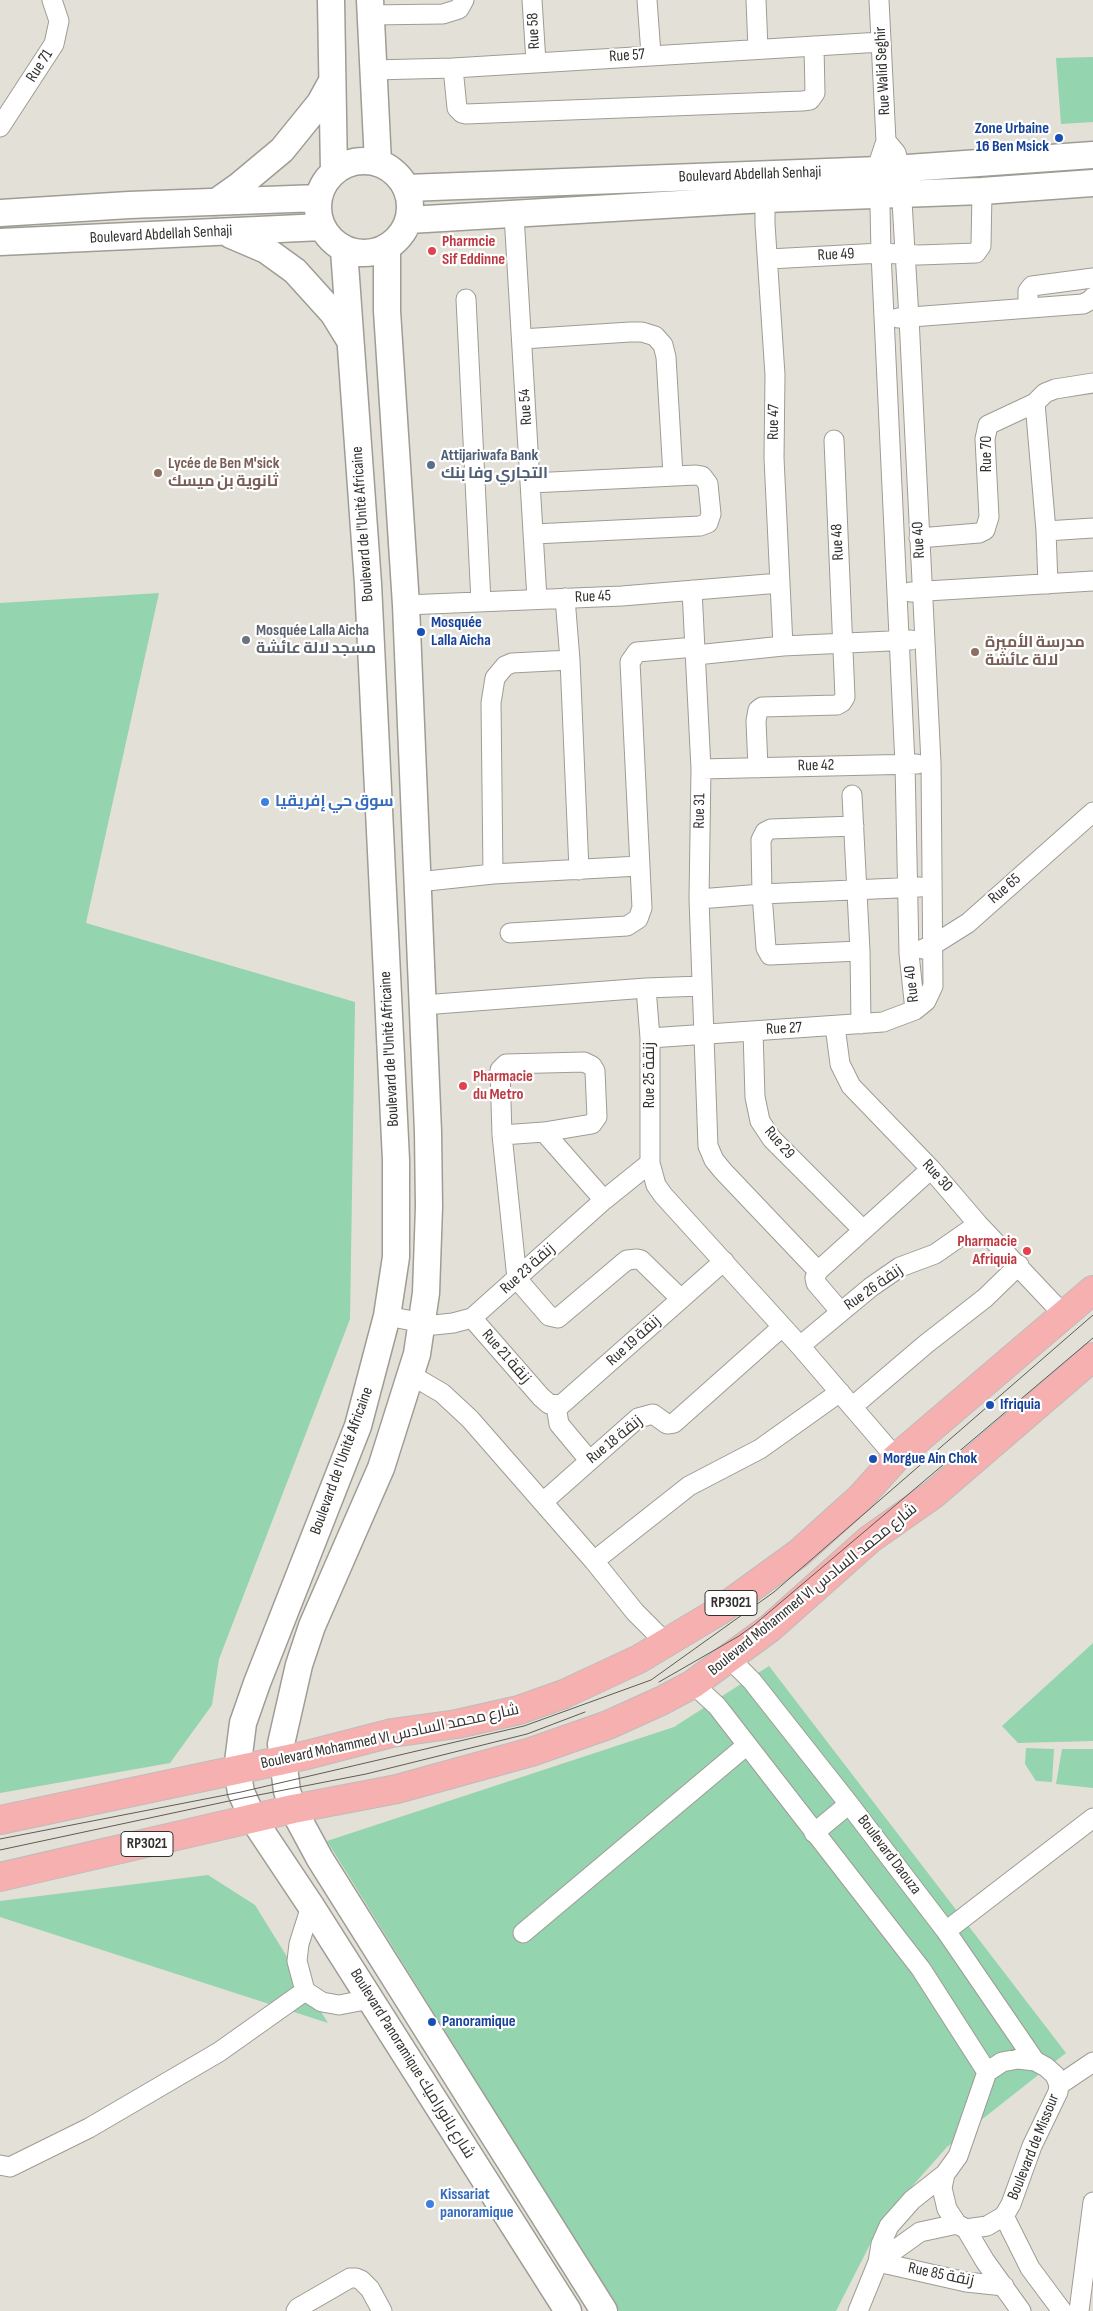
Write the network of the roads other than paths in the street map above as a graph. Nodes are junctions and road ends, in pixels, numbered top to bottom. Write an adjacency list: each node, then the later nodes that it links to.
1 (52, 0): 17 (street, Rue 71)
2 (331, 0): 16 (main road)
3 (464, 0): 8 (street)
4 (532, 0): 13 (street, Rue 58)
5 (647, 0): 12 (street)
6 (756, 0): 11 (street)
7 (879, 0): 9 (street, Rue Walid Seghir)
8 (370, 7): 15 (main road)
9 (881, 42): 10 (street, Rue 57); 20 (street, Rue Walid Seghir)
10 (814, 46): 11 (street, Rue 57); 14 (street)
11 (758, 49): 12 (street, Rue 57)
12 (651, 54): 13 (street, Rue 57)
13 (536, 62): 14 (street, Rue 57)
14 (453, 68): 15 (street, Rue 57)
15 (373, 70): 19 (main road)
16 (331, 83): 21 (main road); 28 (main road)
17 (0, 127)
18 (1093, 156): 20 (main road, Boulevard Abdellah Senhaji)
19 (378, 163): 21 (main road); 23 (main road)
20 (889, 169): 23 (main road, Boulevard Abdellah Senhaji); 25 (street, Rue Walid Seghir)
21 (334, 172): 26 (main road)
22 (1093, 183): 24 (main road, Boulevard Abdellah Senhaji)
23 (407, 188): 31 (main road)
24 (982, 191): 25 (main road, Boulevard Abdellah Senhaji); 38 (street, Rue 49)
25 (891, 195): 27 (main road, Boulevard Abdellah Senhaji); 37 (street, Rue 40); 38 (street, Rue 40)
26 (319, 198): 28 (main road, Boulevard Abdellah Senhaji); 32 (main road)
27 (765, 199): 30 (main road, Boulevard Abdellah Senhaji); 39 (street, Rue 47)
28 (216, 202): 29 (main road, Boulevard Abdellah Senhaji)
29 (0, 213)
30 (514, 215): 31 (main road, Boulevard Abdellah Senhaji); 47 (street, Rue 54)
31 (409, 220): 35 (main road)
32 (322, 227): 33 (main road, Boulevard Abdellah Senhaji); 36 (main road)
33 (220, 232): 34 (main road, Boulevard Abdellah Senhaji); 48 (main road)
34 (0, 242)
35 (386, 249): 36 (main road); 67 (main road, Boulevard de l'Unité Africaine)
36 (344, 250): 48 (main road, Boulevard de l'Unité Africaine)
37 (882, 253): 38 (street, Rue 49); 39 (street, Rue 49); 46 (street, Rue 40)
38 (904, 253): 45 (street, Rue 40)
39 (769, 259): 59 (street, Rue 47)
40 (1093, 278): 41 (street); 44 (street)
41 (1093, 291)
42 (1093, 296): 44 (street)
43 (466, 298): 66 (street)
44 (1028, 308): 45 (street)
45 (909, 318): 46 (street); 57 (street, Rue 40)
46 (884, 319): 63 (street, Rue 40)
47 (522, 338): 52 (street); 53 (street, Rue 54)
48 (350, 342): 118 (main road, Boulevard de l'Unité Africaine)
49 (1093, 384): 50 (street, Rue 70)
50 (1035, 404): 55 (street); 57 (street, Rue 70)
51 (834, 440): 70 (street, Rue 48)
52 (673, 475): 53 (street); 56 (street)
53 (531, 483): 56 (street, Rue 54)
54 (1090, 528): 55 (street)
55 (1046, 531): 60 (street)
56 (534, 534): 65 (street, Rue 54)
57 (919, 538): 62 (street, Rue 40)
58 (1093, 582): 60 (street)
59 (780, 583): 61 (street, Rue 45); 71 (street, Rue 47)
60 (1048, 584): 62 (street)
61 (692, 590): 64 (street, Rue 45); 72 (street, Rue 31)
62 (922, 591): 63 (street); 68 (street, Rue 40)
63 (896, 592): 69 (street, Rue 40)
64 (565, 598): 65 (street, Rue 45); 73 (street)
65 (538, 599): 66 (street, Rue 45)
66 (481, 602): 67 (street, Rue 45)
67 (406, 605): 84 (main road, Boulevard de l'Unité Africaine)
68 (926, 640): 69 (street); 74 (street, Rue 40)
69 (899, 641): 70 (street); 75 (street, Rue 40)
70 (843, 645): 71 (street); 76 (street, Rue 48)
71 (783, 646): 72 (street)
72 (695, 651): 77 (street, Rue 31); 81 (street)
73 (570, 660): 82 (street); 83 (street)
74 (931, 763): 75 (street, Rue 42); 85 (street, Rue 40)
75 (905, 764): 76 (street, Rue 42); 86 (street, Rue 40)
76 (758, 768): 77 (street, Rue 42)
77 (701, 769): 89 (street, Rue 31)
78 (852, 795): 80 (street)
79 (1093, 812): 91 (street, Rue 65)
80 (854, 826): 87 (street); 88 (street)
81 (638, 866): 82 (street); 90 (street)
82 (579, 870): 83 (street)
83 (493, 874): 84 (street)
84 (418, 882): 96 (main road, Boulevard de l'Unité Africaine)
85 (931, 887): 86 (street); 91 (street, Rue 40)
86 (909, 888): 87 (street); 93 (street, Rue 40)
87 (856, 890): 88 (street); 92 (street)
88 (762, 894): 89 (street); 92 (street)
89 (699, 899): 94 (street, Rue 31)
90 (510, 933)
91 (933, 946): 93 (street, Rue 65); 97 (street, Rue 40)
92 (860, 950): 98 (street)
93 (909, 954): 97 (street, Rue 40)
94 (702, 986): 95 (street); 101 (street, Rue 31)
95 (646, 988): 96 (street); 102 (street, Rue 25 زنقة)
96 (423, 1005): 120 (main road, Boulevard de l'Unité Africaine)
97 (915, 1010): 98 (street, Rue 27)
98 (861, 1024): 99 (street, Rue 27)
99 (835, 1026): 100 (street, Rue 27); 106 (street, Rue 30)
100 (753, 1030): 101 (street, Rue 27); 109 (street, Rue 29)
101 (704, 1033): 102 (street, Rue 27); 112 (street, Rue 31)
102 (650, 1038): 105 (street, Rue 25 زنقة)
103 (544, 1132): 104 (street); 104 (street); 107 (street)
104 (502, 1135): 113 (street)
105 (650, 1163): 107 (street, Rue 23 زنقة); 110 (street, Rue 25 زنقة)
106 (931, 1169): 108 (street, Rue 30); 109 (street)
107 (604, 1200): 113 (street, Rue 23 زنقة)
108 (978, 1224): 111 (street, Rue 30); 116 (street, Rue 26 زنقة)
109 (863, 1230): 112 (street)
110 (724, 1261): 115 (street, Rue 19 زنقة); 121 (street, Rue 25 زنقة)
111 (1019, 1265): 117 (street, Rue 30); 127 (street)
112 (818, 1271): 116 (street)
113 (517, 1279): 115 (street); 119 (street, Rue 23 زنقة)
114 (1093, 1290): 117 (main road, Boulevard Mohammed VI شارع محمد السادس / RP3021)
115 (681, 1300): 126 (street, Rue 19 زنقة)
116 (840, 1312): 122 (street, Rue 26 زنقة)
117 (1064, 1315): 128 (main road, Boulevard Mohammed VI شارع محمد السادس / RP3021)
118 (387, 1316): 120 (street, Rue 23 زنقة); 137 (main road, Boulevard de l'Unité Africaine)
119 (472, 1318): 120 (street, Rue 23 زنقة); 126 (street, Rue 21 زنقة)
120 (421, 1324): 124 (main road, Boulevard de l'Unité Africaine)
121 (782, 1327): 122 (street, Rue 25 زنقة); 129 (street, Rue 18 زنقة)
122 (800, 1346): 125 (street, Rue 25 زنقة)
123 (1093, 1357): 133 (main road, Boulevard Mohammed VI شارع محمد السادس / RP3021)
124 (411, 1374): 130 (street); 136 (main road, Boulevard de l'Unité Africaine)
125 (840, 1392): 127 (street, Rue 25 زنقة); 131 (street)
126 (548, 1401): 129 (street)
127 (852, 1407): 128 (street, Rue 25 زنقة)
128 (896, 1458): 132 (main road, Boulevard Mohammed VI شارع محمد السادس / RP3021)
129 (589, 1460): 130 (street, Rue 18 زنقة)
130 (542, 1502): 131 (street)
131 (594, 1561): 132 (street)
132 (666, 1644): 136 (main road, Boulevard Mohammed VI شارع محمد السادس / RP3021)
133 (730, 1659): 134 (main road, Boulevard Mohammed VI شارع محمد السادس / RP3021); 138 (street, Boulevard Daouza)
134 (694, 1684): 135 (street); 139 (main road, Boulevard Mohammed VI شارع محمد السادس / RP3021)
135 (747, 1744): 143 (street); 147 (street)
136 (283, 1759): 137 (main road, Boulevard Mohammed VI شارع محمد السادس / RP3021); 139 (main road, Boulevard de l'Unité Africaine)
137 (237, 1770): 141 (main road, Boulevard de l'Unité Africaine); 142 (main road, Boulevard Mohammed VI شارع محمد السادس / RP3021)
138 (849, 1804): 143 (street); 146 (street, Boulevard Daouza)
139 (293, 1809): 141 (main road, Boulevard Mohammed VI شارع محمد السادس / RP3021); 164 (main road, Boulevard Panoramique شارع بانوراميك)
140 (1093, 1818): 146 (street)
141 (253, 1819): 144 (main road, Boulevard Mohammed VI شارع محمد السادس / RP3021); 145 (main road, Boulevard Panoramique شارع بانوراميك)
142 (0, 1820)
143 (814, 1833): 152 (street)
144 (0, 1877)
145 (311, 1906): 148 (street); 149 (main road, Boulevard Panoramique شارع بانوراميك)
146 (946, 1931): 150 (street, Boulevard Daouza)
147 (523, 1933)
148 (305, 1991): 149 (street); 154 (street)
149 (370, 1999): 163 (main road, Boulevard Panoramique شارع بانوراميك)
150 (1036, 2061): 152 (street); 153 (street, Boulevard de Missour)
151 (1093, 2062): 153 (street, Boulevard de Missour)
152 (987, 2072): 155 (street)
153 (1059, 2085): 157 (street, Boulevard de Missour)
154 (0, 2165)
155 (945, 2174): 158 (street); 159 (street)
156 (1093, 2202): 168 (street)
157 (1004, 2216): 158 (street, Boulevard de Missour); 167 (street)
158 (961, 2227): 159 (street, Boulevard de Missour); 160 (street)
159 (878, 2262): 160 (street, Rue 85 زنقة); 165 (street)
160 (1004, 2286): 166 (street)
161 (296, 2311): 162 (street)
162 (382, 2311)
163 (568, 2311)
164 (603, 2311)
165 (858, 2311)
166 (1021, 2311)
167 (1062, 2311)
168 (1079, 2311)

